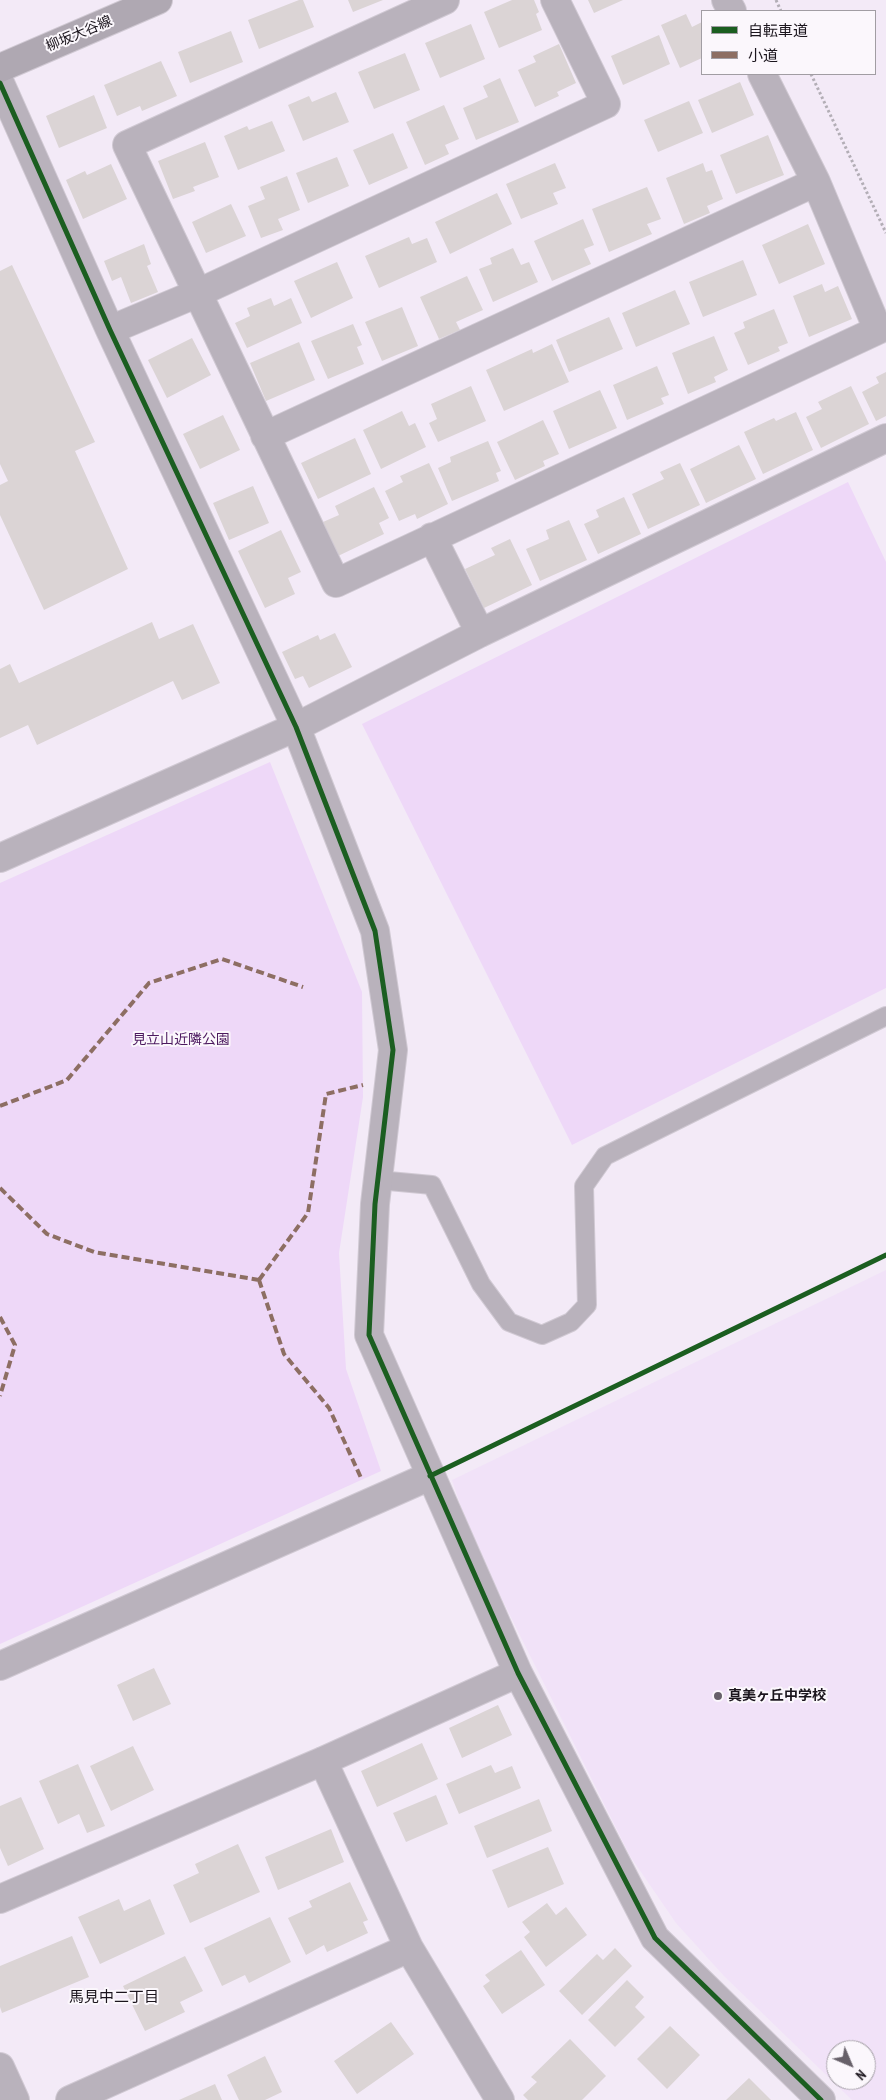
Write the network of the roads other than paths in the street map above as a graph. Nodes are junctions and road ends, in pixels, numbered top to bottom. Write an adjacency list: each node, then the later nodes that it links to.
1 (158, 0): 4 (street, 柳坂大谷線)
2 (445, 0): 8 (street)
3 (555, 0): 8 (street)
4 (0, 68)
5 (762, 75): 7 (street)
6 (0, 83): 9 (street)
7 (816, 182): 10 (street); 12 (street)
8 (198, 293): 9 (street); 10 (street)
9 (110, 330): 14 (street)
10 (266, 436): 12 (street)
11 (886, 438): 13 (street)
12 (432, 537): 13 (street)
13 (480, 634): 14 (street)
14 (296, 727): 15 (street); 17 (street)
15 (0, 858)
16 (886, 1016): 17 (lane)
17 (378, 1180): 18 (street)
18 (430, 1476): 19 (street); 20 (street)
19 (0, 1666)
20 (518, 1673): 21 (street); 28 (street)
21 (322, 1761): 22 (street); 23 (street)
22 (0, 1899)
23 (409, 1948): 26 (street); 27 (street)
24 (0, 2066): 25 (street)
25 (15, 2100)
26 (70, 2100)
27 (500, 2100)
28 (822, 2100)

